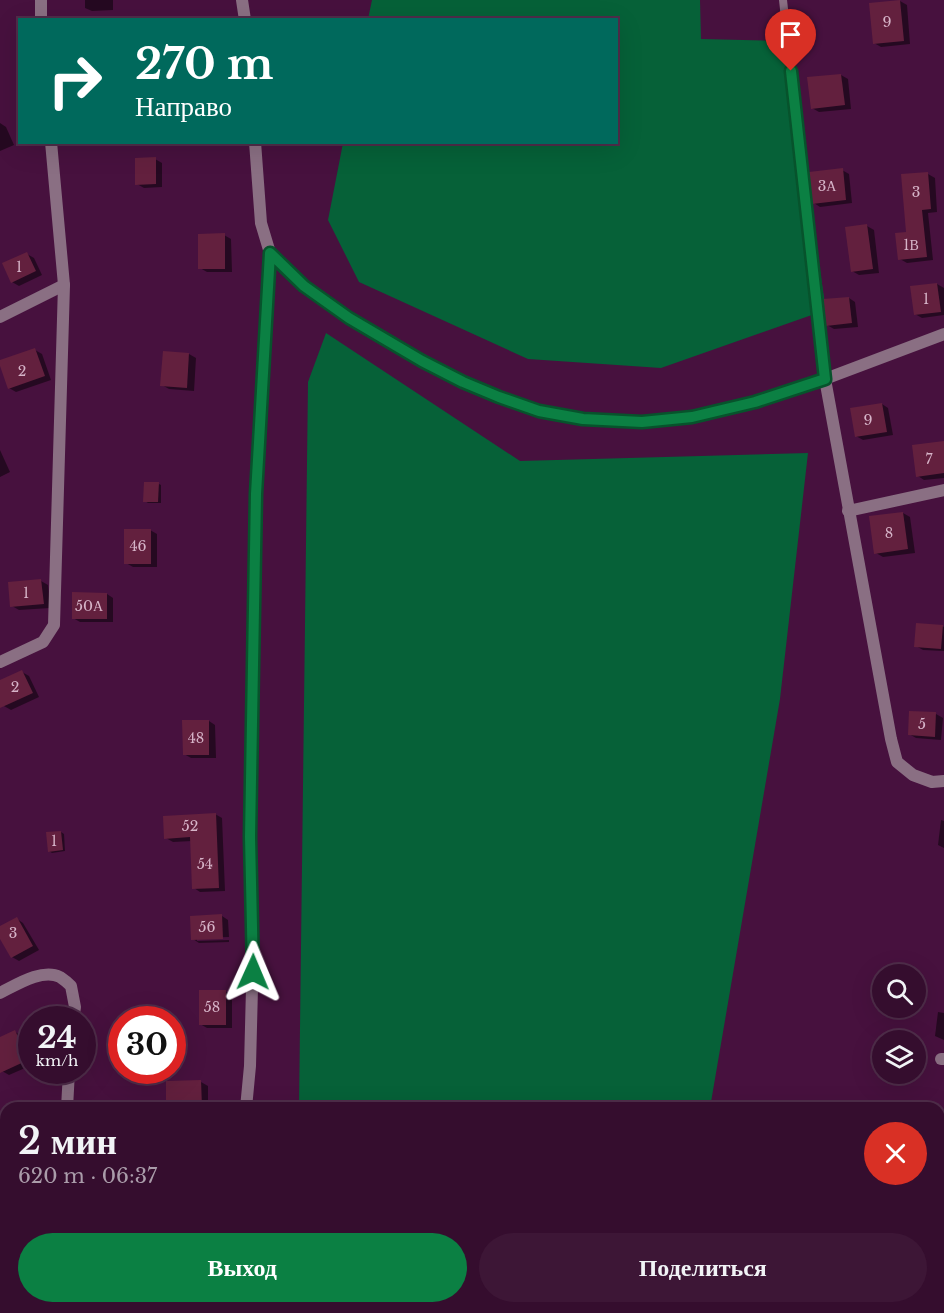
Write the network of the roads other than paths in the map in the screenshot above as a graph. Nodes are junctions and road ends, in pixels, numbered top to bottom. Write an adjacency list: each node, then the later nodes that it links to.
1 (41, 0): 4 (street)
2 (242, 0): 5 (street)
3 (783, 0): 12 (lane)
4 (41, 18)
5 (245, 18)
6 (51, 144): 9 (street)
7 (255, 144): 8 (street)
8 (270, 253): 12 (street); 21 (street)
9 (64, 285): 10 (street); 15 (street)
10 (0, 317)
11 (944, 334): 12 (street)
12 (825, 379): 14 (street)
13 (944, 489): 14 (street)
14 (848, 511): 16 (street)
15 (0, 662)
16 (944, 781)
17 (0, 993): 18 (street)
18 (75, 1006)
19 (68, 1084): 20 (street)
20 (67, 1102)
21 (247, 1102)

